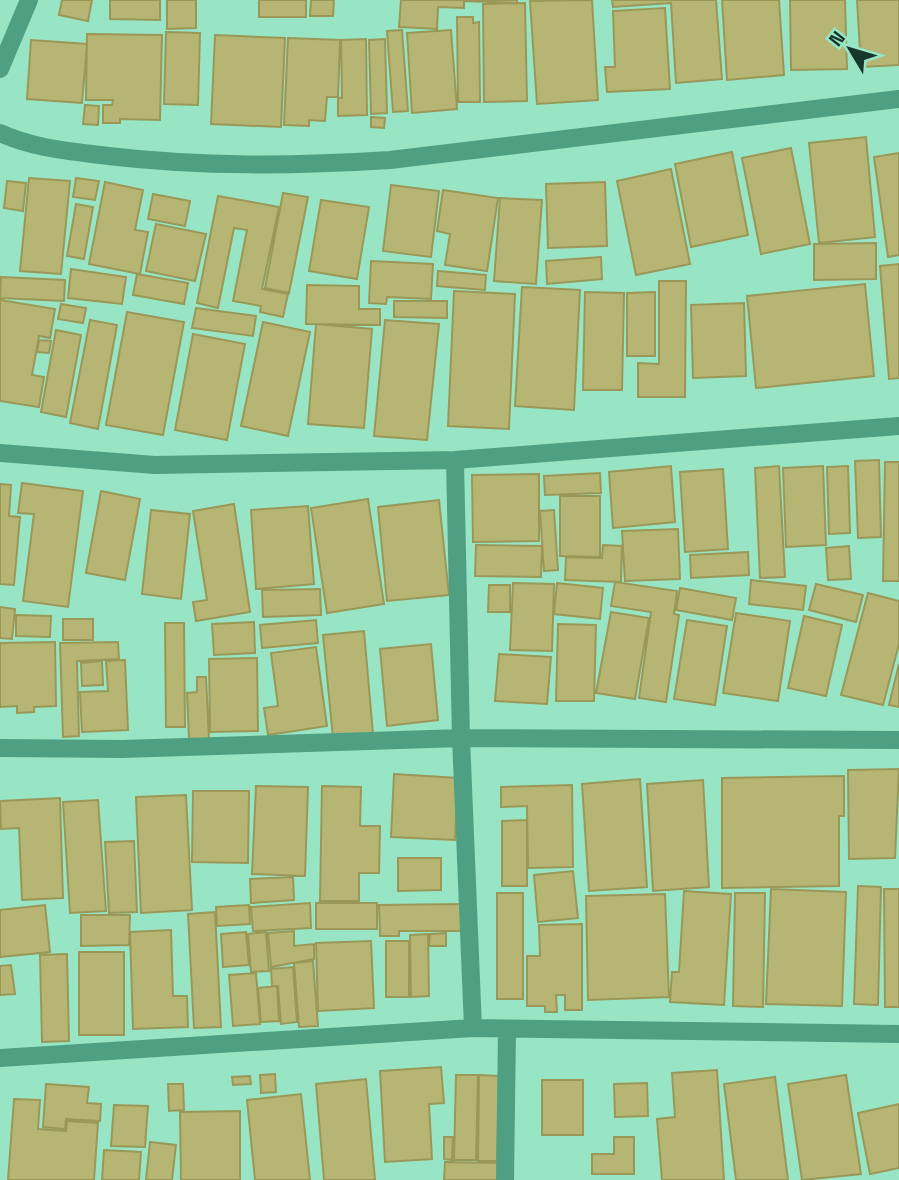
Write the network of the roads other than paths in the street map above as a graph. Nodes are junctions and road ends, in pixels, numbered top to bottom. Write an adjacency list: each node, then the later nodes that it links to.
1 (29, 0): 2 (street)
2 (0, 69)
3 (899, 99): 4 (street)
4 (0, 132)
5 (899, 426): 7 (street)
6 (0, 453): 7 (street)
7 (455, 460): 8 (street)
8 (461, 738): 9 (street); 10 (street); 11 (street)
9 (899, 740)
10 (0, 748)
11 (473, 1028): 12 (street); 14 (street)
12 (507, 1030): 13 (street); 15 (street)
13 (899, 1034)
14 (0, 1058)
15 (505, 1180)

